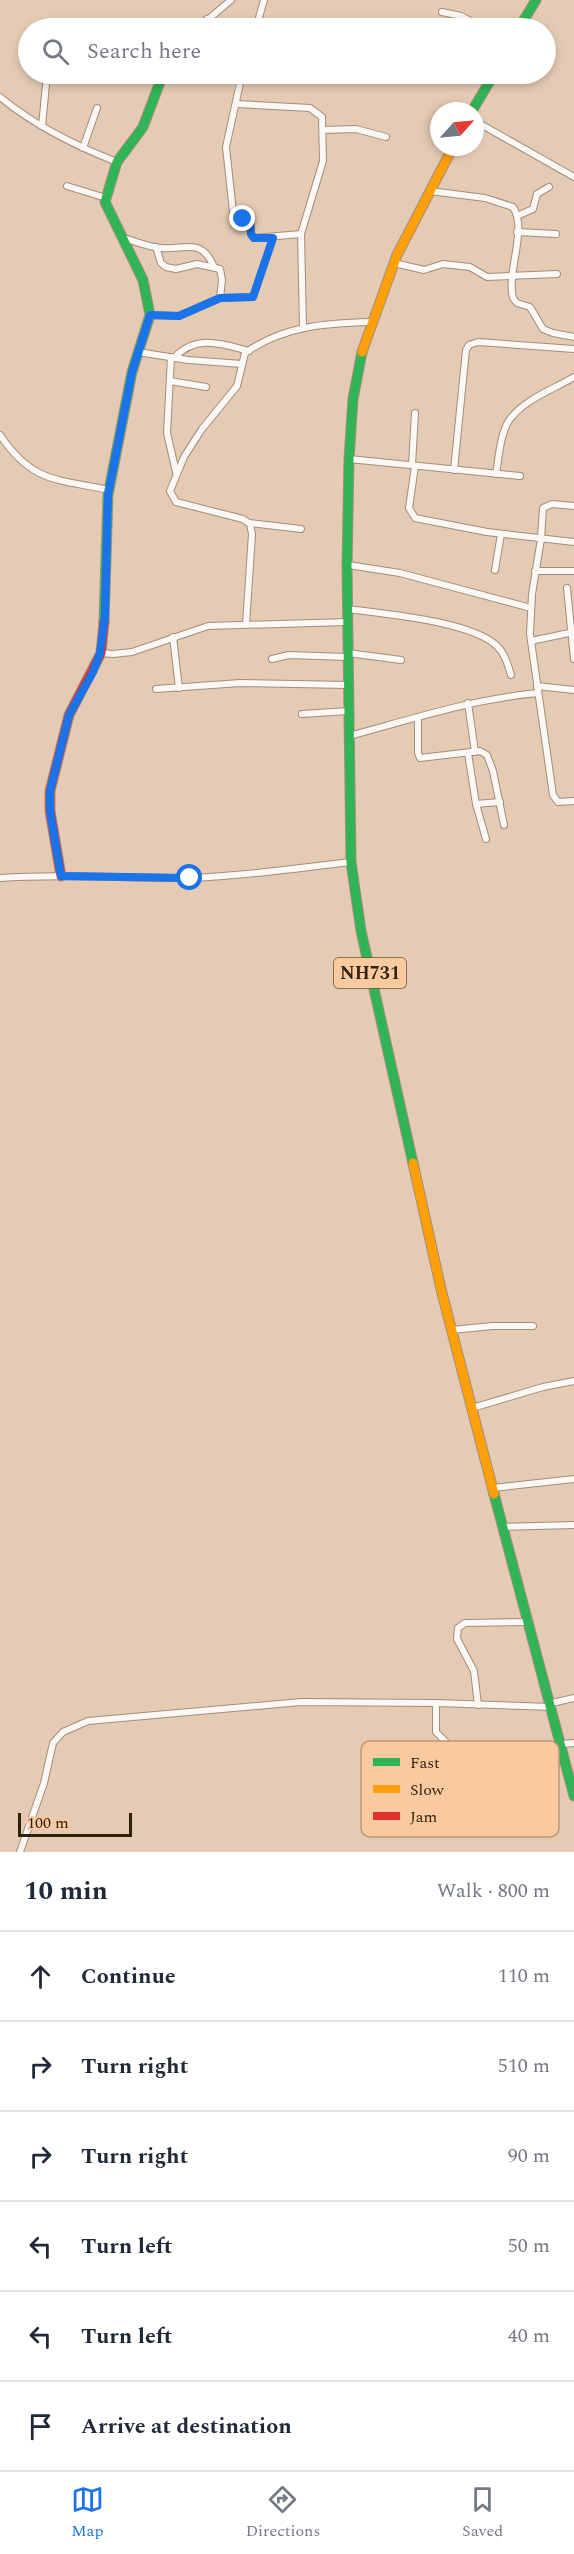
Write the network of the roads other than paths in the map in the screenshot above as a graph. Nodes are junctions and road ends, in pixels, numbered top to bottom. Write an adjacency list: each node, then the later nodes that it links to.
1 (231, 0): 5 (street)
2 (264, 0): 6 (street)
3 (536, 0): 8 (main road)
4 (442, 12): 7 (street)
5 (208, 18)
6 (258, 18)
7 (465, 18)
8 (525, 18)
9 (46, 84): 17 (street)
10 (158, 84): 23 (main road)
11 (240, 84): 15 (street)
12 (488, 84): 14 (main road)
13 (0, 97): 17 (street)
14 (477, 102)
15 (237, 104): 19 (street); 34 (street)
16 (97, 108): 21 (street)
17 (42, 126): 21 (street)
18 (484, 126): 24 (street)
19 (323, 130): 20 (street); 31 (street)
20 (386, 137)
21 (83, 148): 23 (street)
22 (448, 156): 27 (main road, NH731)
23 (117, 162): 28 (main road)
24 (574, 177)
25 (67, 186): 28 (street)
26 (549, 187): 29 (street)
27 (429, 191): 29 (street); 36 (main road, NH731)
28 (106, 198): 33 (main road)
29 (517, 216): 30 (street)
30 (517, 232): 32 (street); 39 (street)
31 (301, 234): 34 (street); 43 (street)
32 (556, 234)
33 (124, 238): 35 (street); 41 (main road)
34 (273, 238): 40 (street)
35 (156, 247): 37 (street); 37 (street)
36 (393, 263): 39 (street); 42 (main road, NH731)
37 (214, 267): 40 (street)
38 (557, 274): 39 (street)
39 (513, 276): 44 (street)
40 (220, 298): 41 (street)
41 (150, 315): 47 (main road)
42 (371, 322): 43 (street); 55 (main road, NH731)
43 (303, 327): 46 (street)
44 (574, 337)
45 (574, 349): 57 (street)
46 (249, 351): 48 (street); 49 (street)
47 (138, 352): 48 (street); 61 (main road)
48 (173, 358): 49 (street); 51 (street)
49 (242, 364): 58 (street)
50 (574, 377): 59 (street)
51 (170, 381): 52 (street); 58 (street)
52 (206, 387)
53 (415, 412): 56 (street)
54 (0, 435): 61 (street)
55 (349, 459): 56 (street); 68 (main road, NH731)
56 (414, 466): 57 (street); 65 (street)
57 (454, 470): 59 (street)
58 (177, 473): 63 (street)
59 (496, 474): 60 (street)
60 (520, 476)
61 (109, 490): 80 (main road)
62 (574, 506): 66 (street)
63 (249, 523): 64 (street); 76 (street)
64 (301, 530)
65 (501, 534): 66 (street); 69 (street)
66 (541, 539): 67 (street); 70 (street)
67 (574, 542)
68 (347, 565): 73 (street); 74 (main road, NH731)
69 (495, 570)
70 (535, 571): 71 (street); 73 (street)
71 (574, 571)
72 (567, 588): 77 (street)
73 (531, 608): 79 (street)
74 (347, 609): 75 (main road, NH731); 85 (street)
75 (347, 622): 76 (street); 81 (main road, NH731)
76 (246, 624): 78 (street)
77 (572, 632): 79 (street); 83 (street)
78 (174, 637): 80 (street); 87 (street)
79 (531, 641): 89 (street)
80 (100, 653): 104 (main road)
81 (347, 655): 82 (street); 84 (street); 86 (main road, NH731)
82 (273, 659)
83 (574, 659)
84 (401, 660)
85 (511, 675)
86 (348, 685): 87 (street); 92 (main road, NH731)
87 (179, 688): 88 (street)
88 (156, 689)
89 (538, 690): 90 (street); 91 (street); 98 (street)
90 (574, 690)
91 (468, 703): 94 (street); 96 (street)
92 (348, 711): 93 (street); 95 (main road, NH731)
93 (302, 714)
94 (418, 717): 95 (street); 97 (street)
95 (349, 736): 103 (main road, NH731)
96 (475, 752): 97 (street); 99 (street)
97 (468, 753): 100 (street)
98 (574, 801)
99 (500, 802): 100 (street); 101 (street)
100 (476, 804): 102 (street)
101 (504, 825)
102 (486, 839)
103 (351, 862): 104 (street); 107 (main road, NH731)
104 (61, 876): 105 (street)
105 (0, 878)
106 (533, 1326): 107 (street)
107 (452, 1330): 109 (main road, NH731)
108 (574, 1381): 109 (street)
109 (471, 1408): 111 (main road, NH731)
110 (574, 1479): 111 (street)
111 (492, 1488): 113 (main road, NH731)
112 (574, 1525): 113 (street)
113 (503, 1527): 114 (main road, NH731)
114 (529, 1622): 117 (street); 118 (main road, NH731)
115 (574, 1698): 118 (street)
116 (436, 1703): 117 (street); 119 (street); 123 (street)
117 (478, 1705): 118 (street)
118 (552, 1706): 121 (main road, NH731)
119 (445, 1741)
120 (574, 1743): 121 (street)
121 (562, 1744): 122 (main road, NH731)
122 (574, 1796)
123 (20, 1852)

